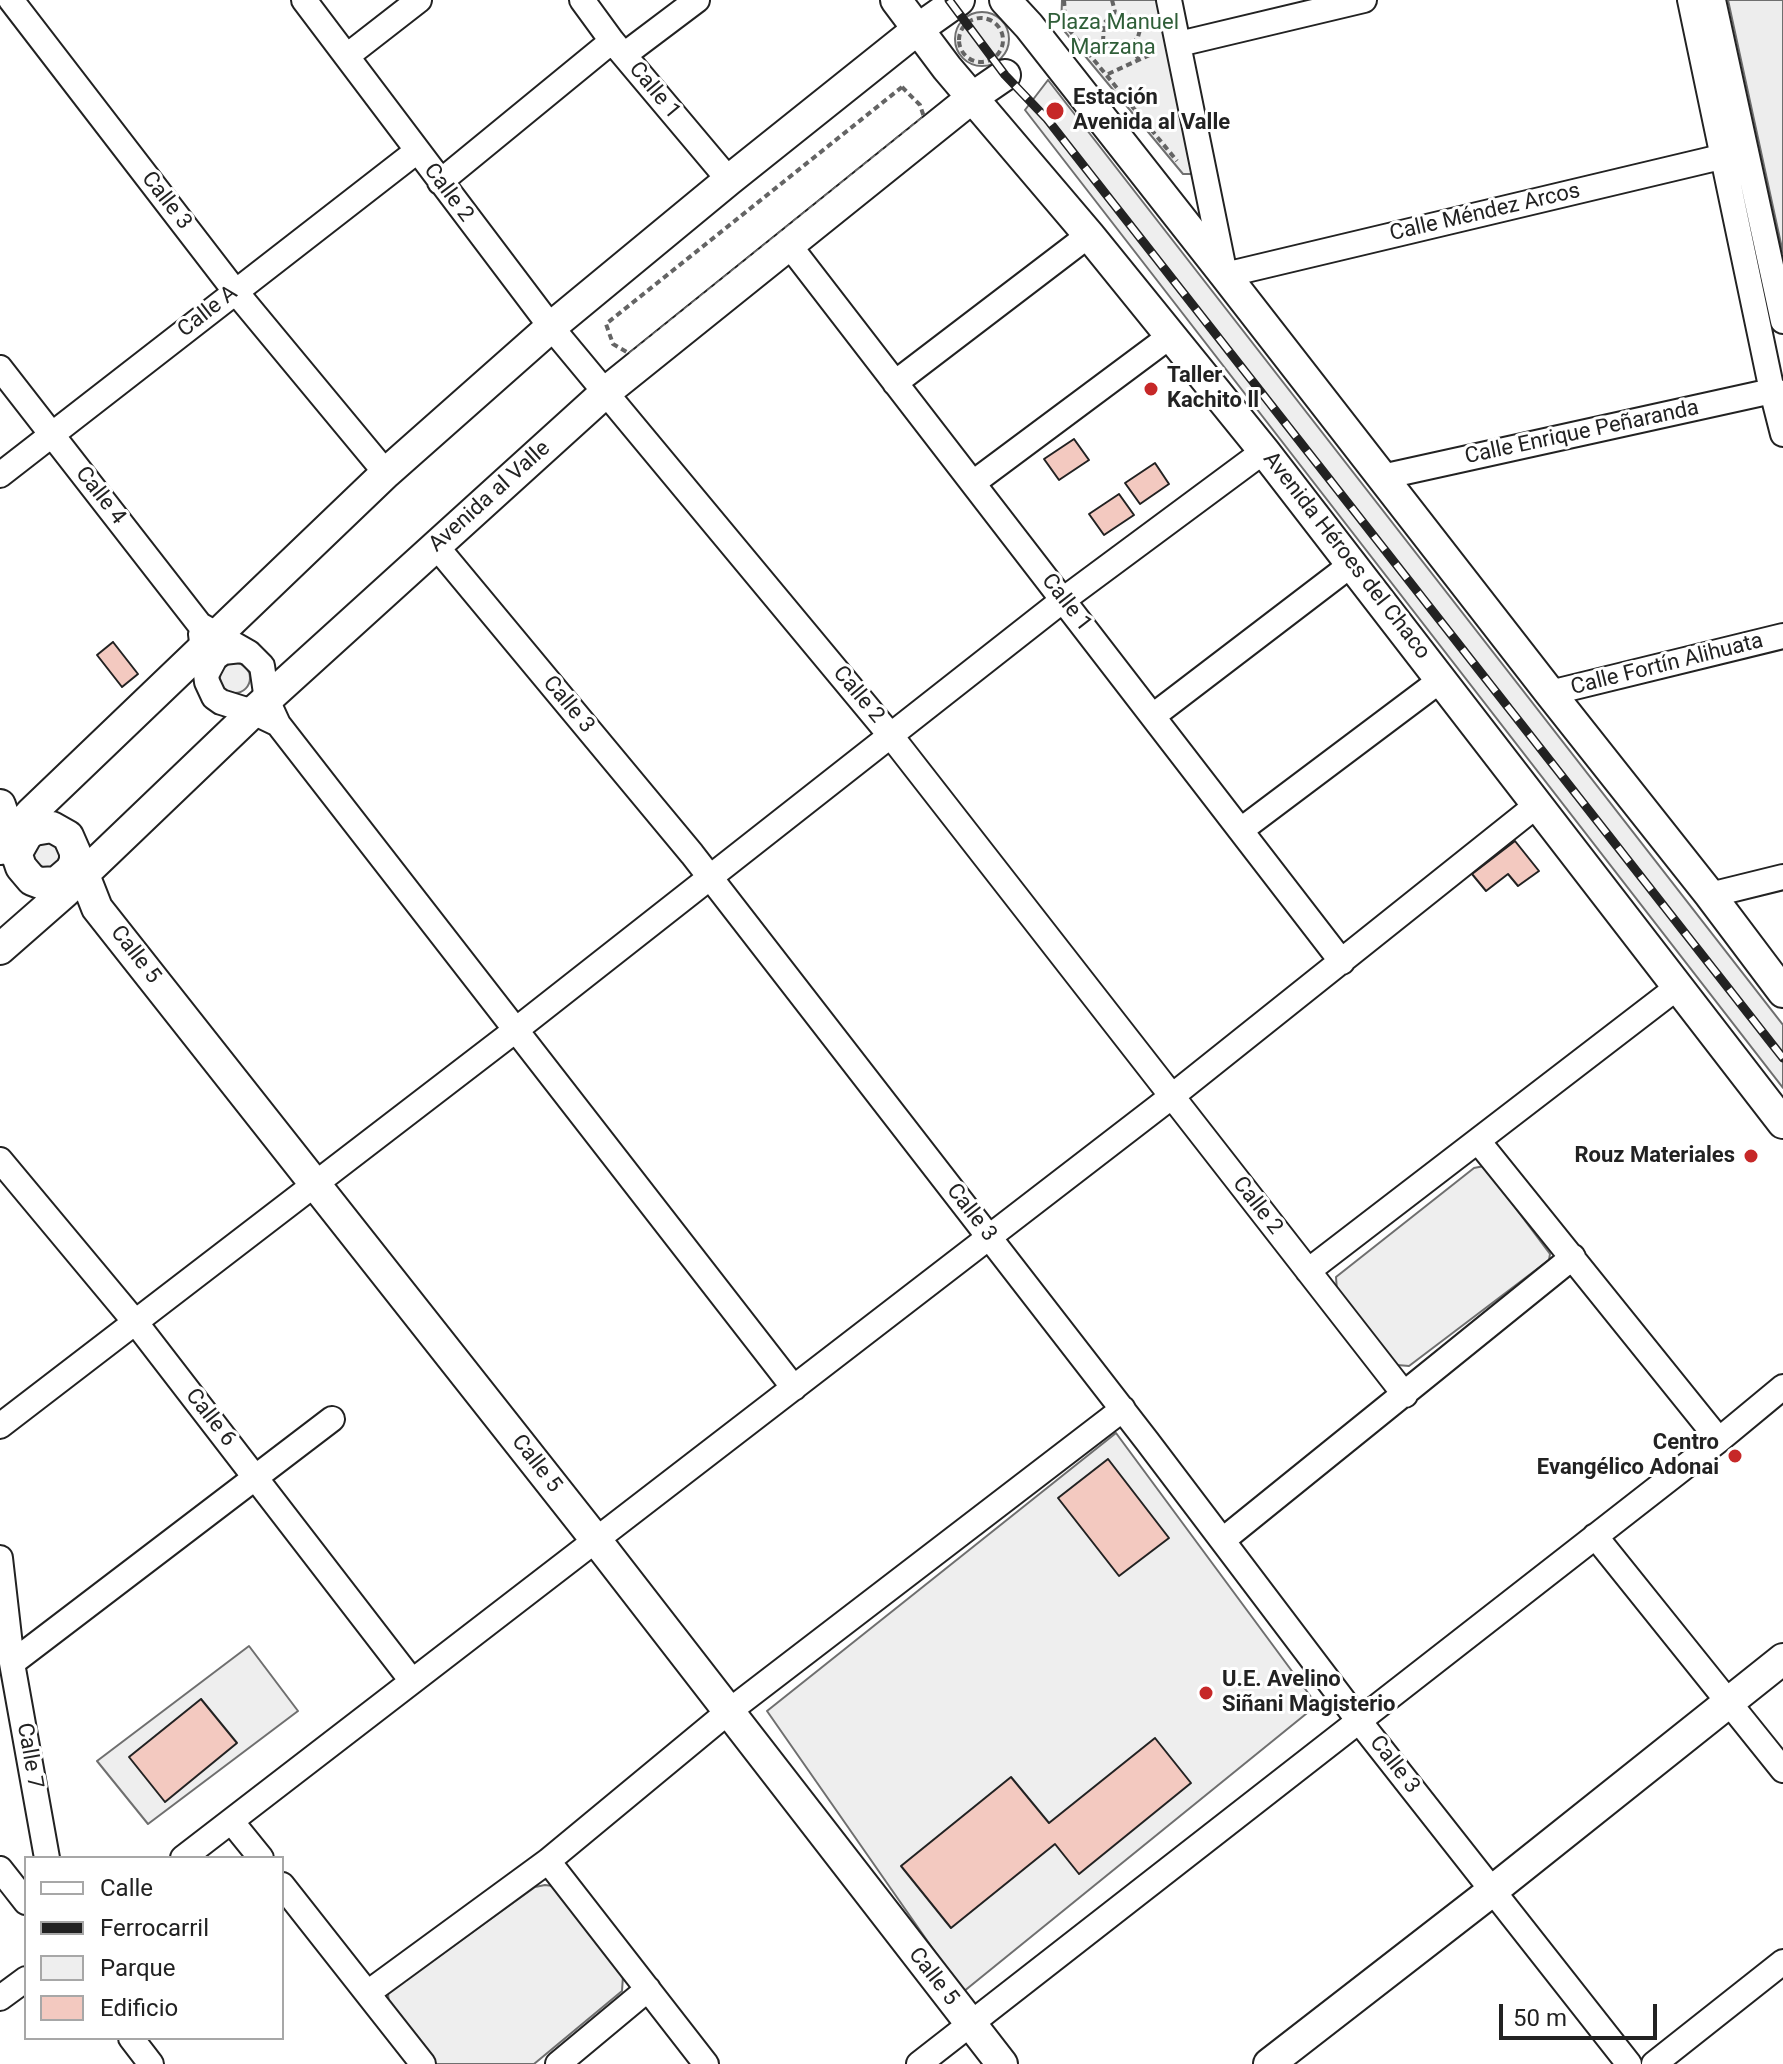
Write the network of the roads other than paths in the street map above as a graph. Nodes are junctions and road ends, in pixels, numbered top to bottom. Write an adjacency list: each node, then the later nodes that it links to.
1 (11, 0): 27 (street, Calle 3)
2 (304, 0): 16 (street, Calle 2)
3 (419, 0): 16 (street)
4 (582, 0): 15 (street, Calle 1)
5 (697, 0): 15 (street)
6 (896, 0): 13 (main road, Avenida Héroes del Chaco)
7 (1364, 0): 14 (street)
8 (1690, 0): 21 (street)
9 (1713, 0): 21 (street)
10 (955, 1): 13 (main road); 17 (main road)
11 (1164, 9): 14 (street)
12 (1013, 13): 18 (main road); 26 (main road)
13 (918, 29): 17 (main road, Avenida Héroes del Chaco); 22 (main road)
14 (1172, 46): 26 (street)
15 (618, 48): 22 (street, Calle 1); 23 (street)
16 (347, 56): 20 (street, Calle 2)
17 (947, 68): 18 (main road); 19 (main road, Avenida Héroes del Chaco)
18 (1005, 75): 19 (main road, Avenida al Valle)
19 (973, 97): 24 (main road, Avenida Héroes del Chaco); 25 (main road, Avenida al Valle)
20 (417, 151): 23 (street, Calle 2); 27 (street, Calle A)
21 (1734, 154): 26 (street, Calle Méndez Arcos); 28 (street); 34 (street)
22 (729, 180): 29 (main road)
23 (440, 182): 29 (street, Calle 2)
24 (1089, 235): 30 (main road, Avenida Héroes del Chaco); 32 (street)
25 (789, 245): 32 (street, Calle 1); 33 (main road, Avenida al Valle)
26 (1225, 275): 40 (main road)
27 (235, 291): 36 (street, Calle A); 38 (street, Calle 3)
28 (1783, 321)
29 (551, 327): 33 (street, Calle 2); 38 (main road)
30 (1169, 337): 37 (main road, Avenida Héroes del Chaco); 41 (street)
31 (0, 368): 36 (street, Calle 4)
32 (895, 383): 41 (street, Calle 1)
33 (607, 391): 42 (main road, Avenida al Valle); 52 (street, Calle 2)
34 (1777, 392): 35 (street); 40 (street, Calle Enrique Peñaranda)
35 (1783, 434)
36 (53, 435): 39 (street, Calle A); 46 (street, Calle 4)
37 (1264, 451): 43 (main road, Avenida Héroes del Chaco); 44 (street)
38 (386, 473): 46 (main road)
39 (0, 475)
40 (1382, 477): 49 (main road)
41 (973, 483): 44 (street, Calle 1)
42 (436, 546): 50 (main road, Avenida al Valle); 59 (street, Calle 3)
43 (1352, 564): 48 (main road, Avenida Héroes del Chaco); 51 (street)
44 (1063, 600): 51 (street, Calle 1); 52 (street)
45 (1783, 636): 49 (street, Calle Fortín Alihuata)
46 (207, 644): 47 (street, Calle 4); 47 (street); 50 (street); 57 (main road)
47 (249, 653): 50 (street)
48 (1442, 679): 55 (main road, Avenida Héroes del Chaco); 56 (street)
49 (1550, 693): 61 (main road)
50 (260, 705): 58 (main road, Avenida al Valle); 66 (street)
51 (1153, 716): 56 (street, Calle 1)
52 (891, 736): 59 (street); 67 (street, Calle 2)
53 (0, 795): 57 (main road)
54 (0, 805): 57 (main road)
55 (1537, 805): 63 (street); 64 (main road, Avenida Héroes del Chaco)
56 (1241, 830): 63 (street, Calle 1)
57 (12, 840): 58 (main road); 58 (main road); 58 (main road)
58 (67, 866): 62 (main road, Avenida al Valle); 71 (main road, Calle 5)
59 (710, 877): 66 (street); 72 (street, Calle 3)
60 (1783, 877): 61 (street)
61 (1710, 895): 65 (main road)
62 (0, 949)
63 (1342, 962): 67 (street)
64 (1679, 986): 68 (main road, Avenida Héroes del Chaco); 69 (street)
65 (1783, 992)
66 (517, 1029): 71 (street); 77 (street)
67 (1171, 1097): 72 (street); 74 (street, Calle 2)
68 (1783, 1123)
69 (1478, 1141): 73 (street); 74 (street)
70 (0, 1160): 75 (street, Calle 6)
71 (314, 1183): 75 (street); 85 (main road, Calle 5)
72 (989, 1237): 77 (street); 79 (street, Calle 3)
73 (1573, 1257): 78 (street); 82 (street)
74 (1308, 1271): 78 (street, Calle 2)
75 (136, 1323): 81 (street); 83 (street, Calle 6)
76 (1783, 1387): 82 (street)
77 (794, 1388): 85 (street)
78 (1405, 1395): 86 (street)
79 (1123, 1409): 86 (street, Calle 3); 92 (street)
80 (332, 1419): 83 (street)
81 (0, 1426)
82 (1719, 1440): 84 (street)
83 (256, 1478): 89 (street); 90 (street, Calle 6)
84 (1595, 1536): 91 (street); 93 (street)
85 (596, 1540): 90 (street); 92 (main road, Calle 5)
86 (1223, 1540): 93 (street, Calle 3)
87 (0, 1558): 89 (street, Calle 7)
88 (1783, 1659): 91 (main road)
89 (12, 1663): 96 (street, Calle 7)
90 (412, 1681): 95 (street)
91 (1729, 1702): 94 (street); 102 (main road)
92 (728, 1712): 99 (street); 109 (main road, Calle 5)
93 (1359, 1721): 102 (street, Calle 3); 109 (street)
94 (1783, 1770)
95 (231, 1821): 97 (street); 98 (street)
96 (47, 1856)
97 (186, 1856)
98 (259, 1856)
99 (548, 1861): 106 (street); 107 (street)
100 (0, 1869): 103 (street)
101 (284, 1887): 107 (street)
102 (1492, 1891): 117 (main road); 118 (street, Calle 3)
103 (24, 1899)
104 (1783, 1962): 119 (street)
105 (24, 1980): 108 (street)
106 (648, 1989): 113 (street); 114 (street)
107 (369, 1992): 112 (street)
108 (0, 1998)
109 (970, 2025): 115 (street); 116 (main road, Calle 5)
110 (133, 2040): 111 (street)
111 (151, 2064)
112 (423, 2064)
113 (558, 2064)
114 (706, 2064)
115 (919, 2064)
116 (1002, 2064)
117 (1270, 2064)
118 (1629, 2064)
119 (1654, 2064)

